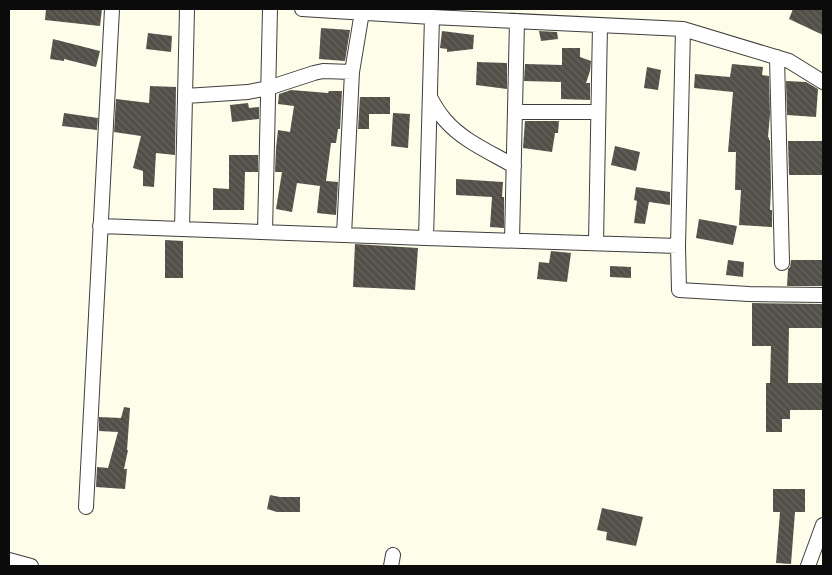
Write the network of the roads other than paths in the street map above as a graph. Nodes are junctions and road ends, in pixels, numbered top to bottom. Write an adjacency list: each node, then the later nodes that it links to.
1 (112, 9): 19 (street)
2 (187, 9): 14 (street)
3 (270, 9): 13 (street)
4 (302, 9): 5 (street)
5 (362, 12): 6 (street); 11 (street)
6 (432, 17): 7 (street); 15 (street)
7 (517, 21): 8 (street); 16 (street)
8 (600, 25): 9 (street); 17 (street)
9 (683, 28): 10 (street); 26 (street)
10 (777, 57): 12 (street); 27 (street)
11 (352, 72): 13 (street); 22 (street)
12 (823, 82)
13 (268, 88): 14 (street); 21 (street)
14 (185, 96): 20 (street)
15 (430, 97): 18 (street); 23 (street)
16 (515, 112): 17 (street); 18 (street)
17 (598, 112): 25 (street)
18 (514, 166): 24 (street)
19 (100, 226): 20 (street); 29 (street)
20 (182, 229): 21 (street)
21 (266, 232): 22 (street)
22 (344, 235): 23 (street)
23 (426, 238): 24 (street)
24 (512, 240): 25 (street)
25 (596, 243): 26 (street)
26 (678, 246): 28 (street)
27 (782, 263)
28 (823, 295)
29 (86, 507)
30 (823, 525): 33 (street)
31 (9, 560): 32 (street)
32 (31, 566)
33 (808, 566)

